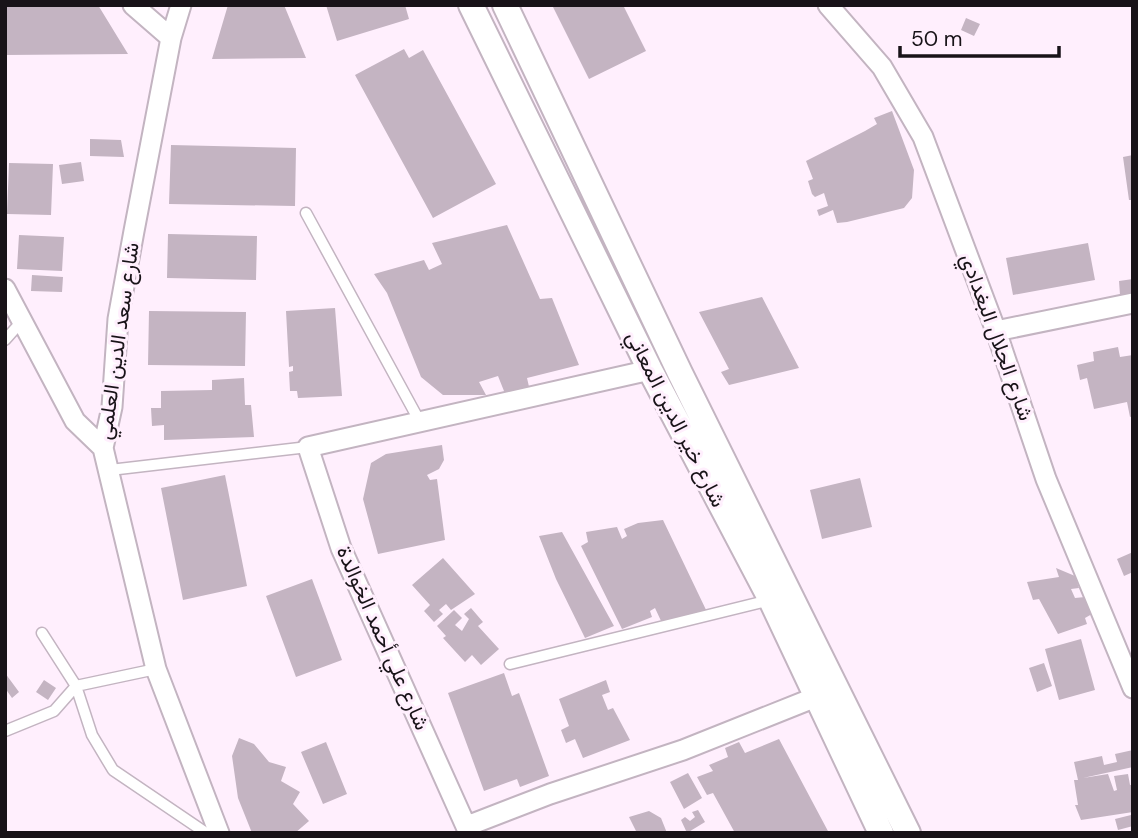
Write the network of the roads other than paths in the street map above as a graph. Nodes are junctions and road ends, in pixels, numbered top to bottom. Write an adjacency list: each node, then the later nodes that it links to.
1 (133, 5): 6 (street)
2 (181, 5): 6 (street, شارع سعد الدين العلمي)
3 (471, 5): 13 (street, شارع خير الدين المعاني)
4 (505, 5): 30 (street, شارع خير الدين المعاني)
5 (828, 5): 11 (street, شارع الجلال البغدادي)
6 (171, 38): 16 (street, شارع سعد الدين العلمي)
7 (306, 213): 14 (lane)
8 (5, 289): 10 (street)
9 (1133, 303): 11 (street)
10 (22, 321): 12 (lane); 16 (street)
11 (996, 331): 23 (street, شارع الجلال البغدادي)
12 (5, 340)
13 (650, 370): 14 (street); 18 (street, شارع خير الدين المعاني)
14 (420, 423): 15 (street)
15 (308, 447): 17 (lane); 26 (street, شارع علي أحمد الخوالدة)
16 (103, 448): 17 (street, شارع سعد الدين العلمي)
17 (110, 470): 21 (street, شارع سعد الدين العلمي)
18 (771, 600): 20 (lane); 24 (street, شارع خير الدين المعاني)
19 (42, 633): 22 (lane)
20 (510, 664)
21 (156, 668): 22 (lane); 28 (street, شارع سعد الدين العلمي)
22 (76, 686): 25 (lane); 27 (lane)
23 (1133, 688)
24 (816, 697): 26 (street, شارع علي أحمد الخوالدة); 29 (street, شارع خير الدين المعاني)
25 (5, 731)
26 (468, 829)
27 (206, 833)
28 (219, 833)
29 (881, 833)
30 (908, 833)

